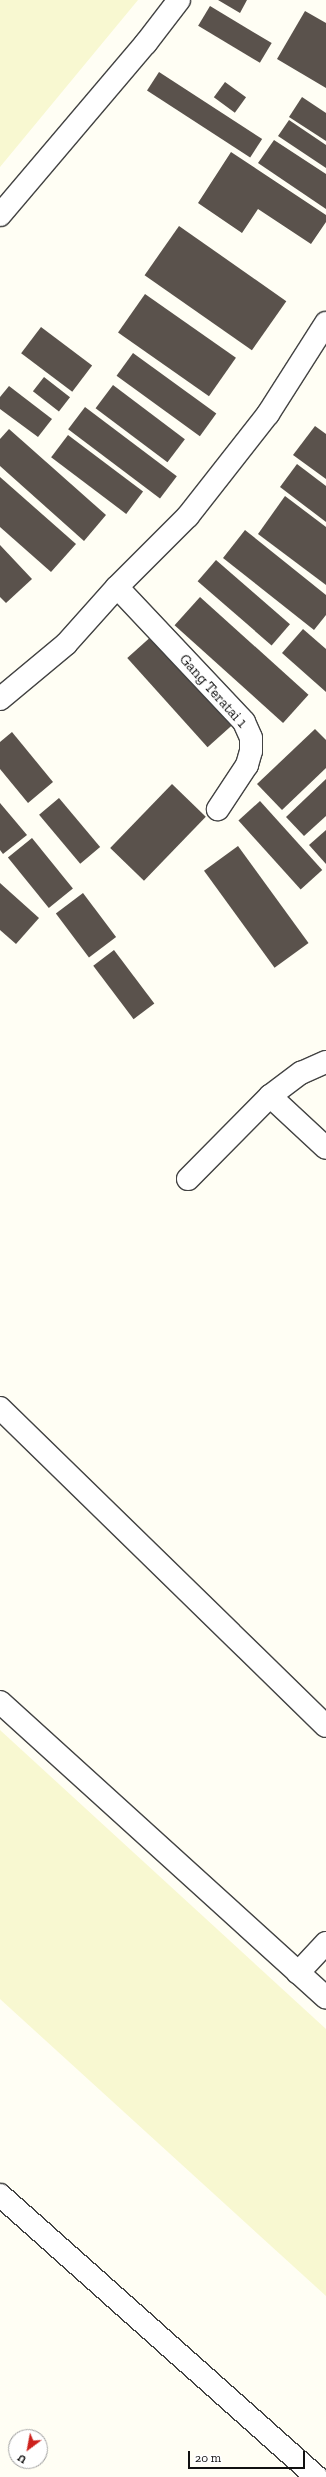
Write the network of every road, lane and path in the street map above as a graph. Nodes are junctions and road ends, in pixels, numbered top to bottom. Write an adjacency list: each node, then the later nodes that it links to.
1 (179, 0): 2 (street)
2 (0, 215)
3 (323, 335): 4 (street)
4 (117, 587): 5 (street); 6 (street, Gang Teratai 1)
5 (0, 699)
6 (218, 809)
7 (326, 1062): 8 (street)
8 (270, 1096): 9 (street); 10 (street)
9 (326, 1148)
10 (188, 1178)
11 (0, 1408): 13 (street)
12 (0, 1702): 15 (street)
13 (326, 1726)
14 (326, 1943): 15 (street)
15 (298, 1973): 16 (street)
16 (326, 1998)
17 (0, 2195): 18 (street)
18 (316, 2477)

